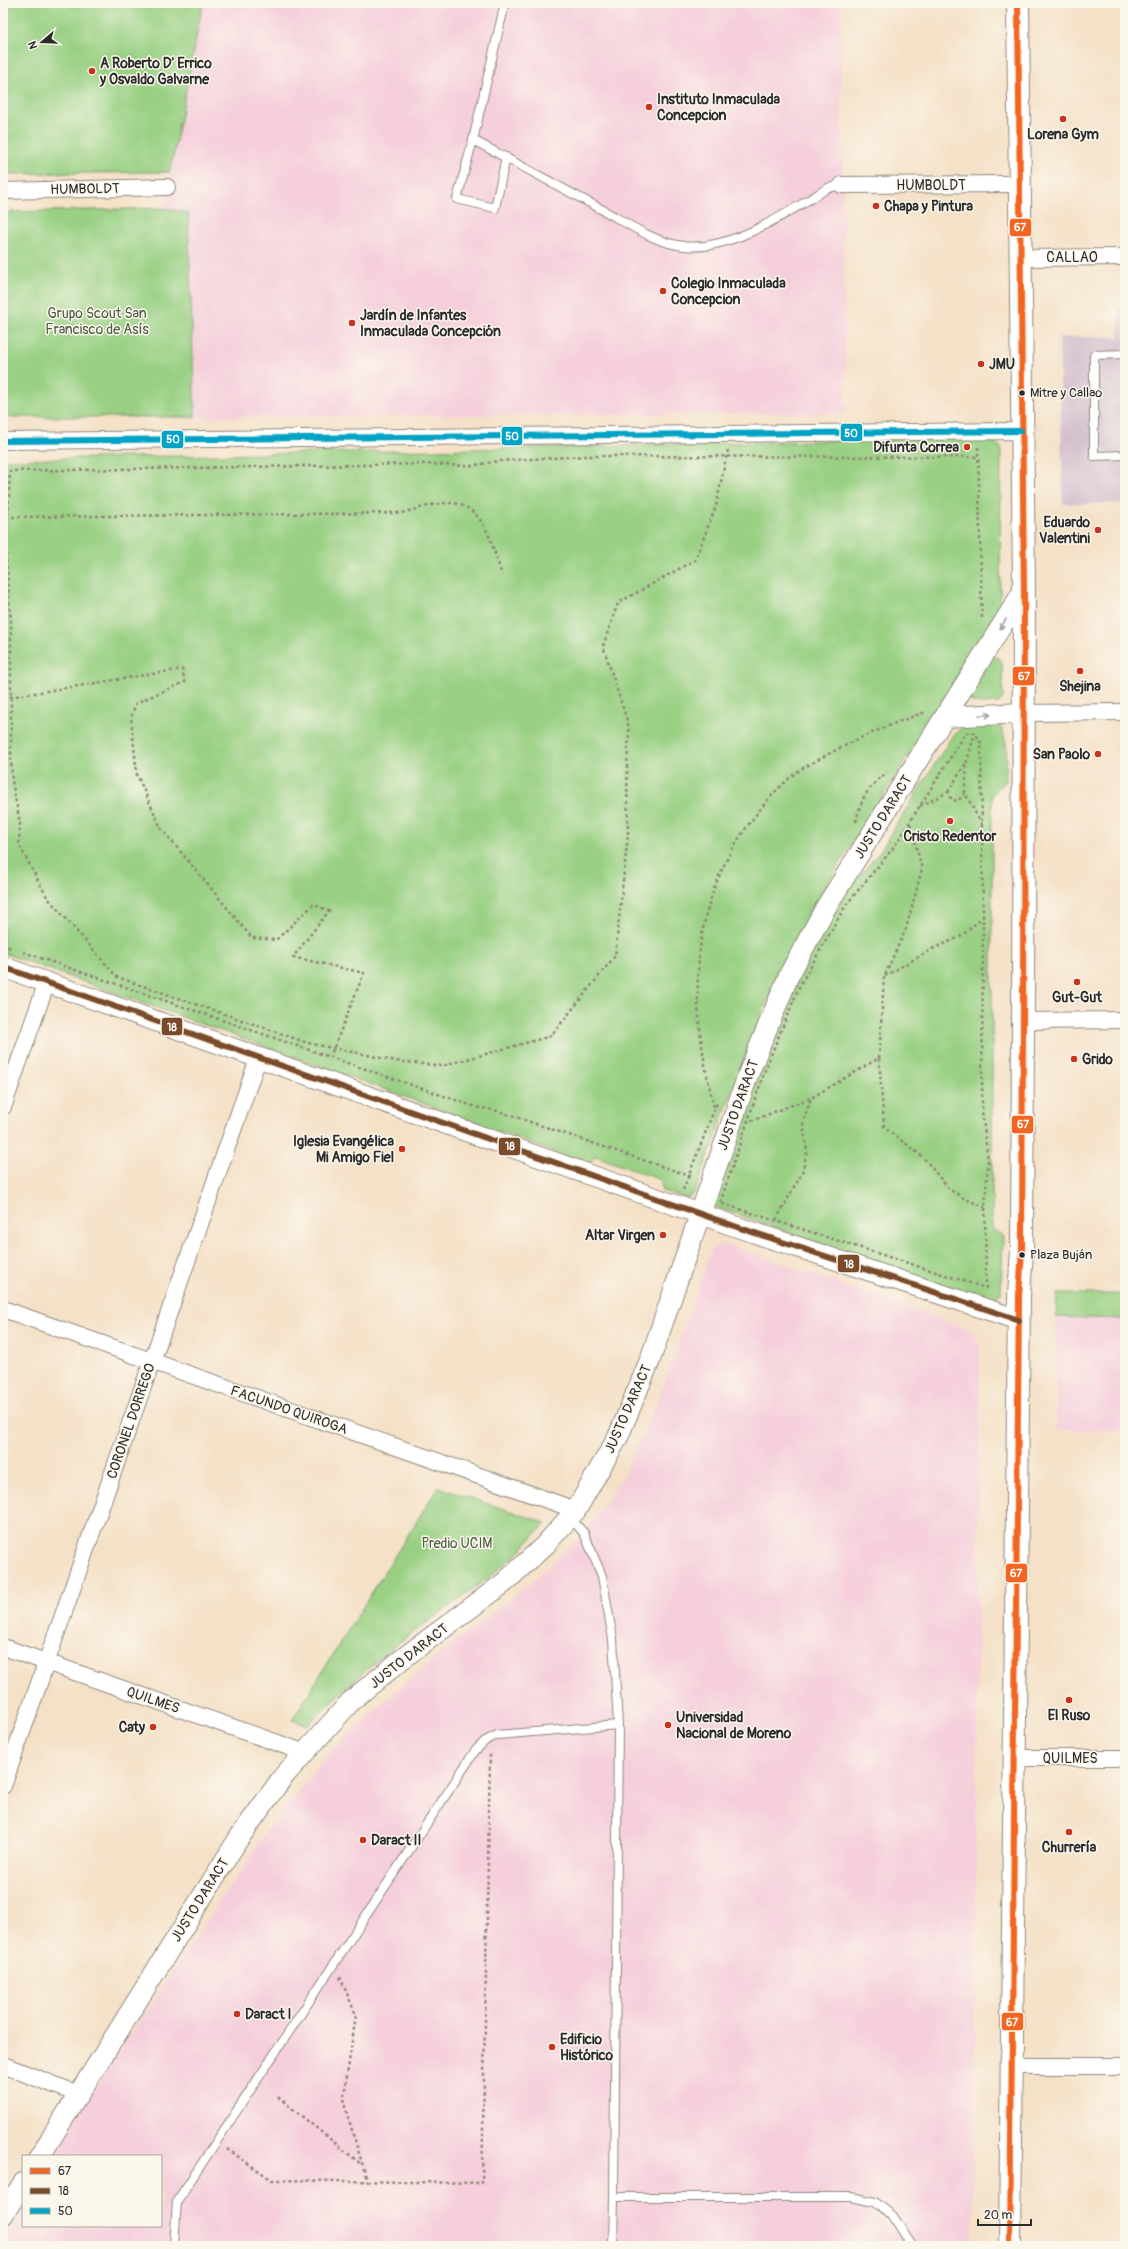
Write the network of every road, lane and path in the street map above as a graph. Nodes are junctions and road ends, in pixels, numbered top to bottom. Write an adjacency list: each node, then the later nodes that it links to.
1 (505, 3): 3 (lane)
2 (1018, 3): 5 (main road)
3 (474, 140): 4 (lane); 4 (lane)
4 (506, 158): 6 (lane)
5 (1020, 184): 6 (street, HUMBOLDT); 10 (main road)
6 (842, 185)
7 (167, 187): 8 (street, HUMBOLDT)
8 (3, 191)
9 (1125, 257): 10 (street, CALLAO)
10 (1020, 258): 13 (main road)
11 (1125, 354): 16 (lane)
12 (978, 431): 13 (street); 14 (street); 17 (path)
13 (1021, 431): 21 (main road)
14 (732, 434): 15 (street); 18 (path)
15 (3, 441)
16 (1125, 455)
17 (979, 457): 18 (path); 22 (path)
18 (726, 458): 19 (path); 41 (path)
19 (8, 517): 20 (path); 23 (path); 24 (path)
20 (502, 575)
21 (1024, 590): 26 (street, JUSTO DARACT, one-way to 26); 27 (main road)
22 (978, 627)
23 (4, 698): 24 (path); 43 (path)
24 (11, 698): 41 (path); 41 (path)
25 (1125, 712): 27 (street)
26 (939, 713): 27 (street, one-way to 27); 48 (street, JUSTO DARACT); 48 (path)
27 (1023, 713): 40 (main road)
28 (975, 733): 29 (path); 32 (path); 34 (path)
29 (967, 762): 30 (path); 31 (path)
30 (948, 792): 31 (path); 32 (path)
31 (965, 793): 34 (path)
32 (920, 806): 33 (path)
33 (910, 823): 37 (path); 47 (path)
34 (982, 826): 35 (path)
35 (983, 916): 37 (path); 50 (path)
36 (3, 967): 38 (street)
37 (884, 977): 44 (path)
38 (47, 982): 42 (street); 46 (street)
39 (1125, 1020): 40 (street)
40 (1023, 1021): 54 (main road)
41 (334, 1048): 43 (path)
42 (259, 1056): 51 (street); 55 (street, CORONEL DORREGO)
43 (330, 1057): 49 (path)
44 (879, 1058): 45 (path); 50 (path)
45 (811, 1098): 47 (path); 52 (path)
46 (3, 1107)
47 (748, 1122): 49 (path)
48 (728, 1131): 49 (street, JUSTO DARACT)
49 (719, 1183): 51 (street, JUSTO DARACT); 52 (path)
50 (985, 1207): 52 (path)
51 (702, 1214): 54 (street); 56 (street, JUSTO DARACT)
52 (775, 1222)
53 (3, 1309): 55 (street, FACUNDO QUIROGA)
54 (1019, 1320): 62 (main road)
55 (152, 1362): 56 (street, FACUNDO QUIROGA); 58 (street, CORONEL DORREGO)
56 (573, 1514): 59 (lane); 61 (street, JUSTO DARACT)
57 (3, 1647): 58 (street, QUILMES)
58 (46, 1663): 61 (street, QUILMES); 64 (street, CORONEL DORREGO)
59 (618, 1725): 60 (lane); 76 (lane)
60 (490, 1738): 65 (lane); 74 (path)
61 (303, 1752): 69 (street, JUSTO DARACT)
62 (1014, 1758): 63 (street, QUILMES); 67 (main road)
63 (1125, 1758)
64 (3, 1786)
65 (334, 1964): 71 (lane); 73 (path)
66 (3, 2065): 69 (street)
67 (1011, 2066): 68 (street); 81 (main road)
68 (1125, 2066)
69 (78, 2094): 72 (street, JUSTO DARACT)
70 (278, 2098): 73 (path)
71 (216, 2142): 74 (path); 78 (lane)
72 (41, 2155)
73 (361, 2164): 74 (path)
74 (368, 2183)
75 (22, 2185): 77 (street)
76 (614, 2197): 79 (lane); 80 (lane)
77 (3, 2215)
78 (174, 2246)
79 (613, 2246)
80 (912, 2246)
81 (1010, 2246)

